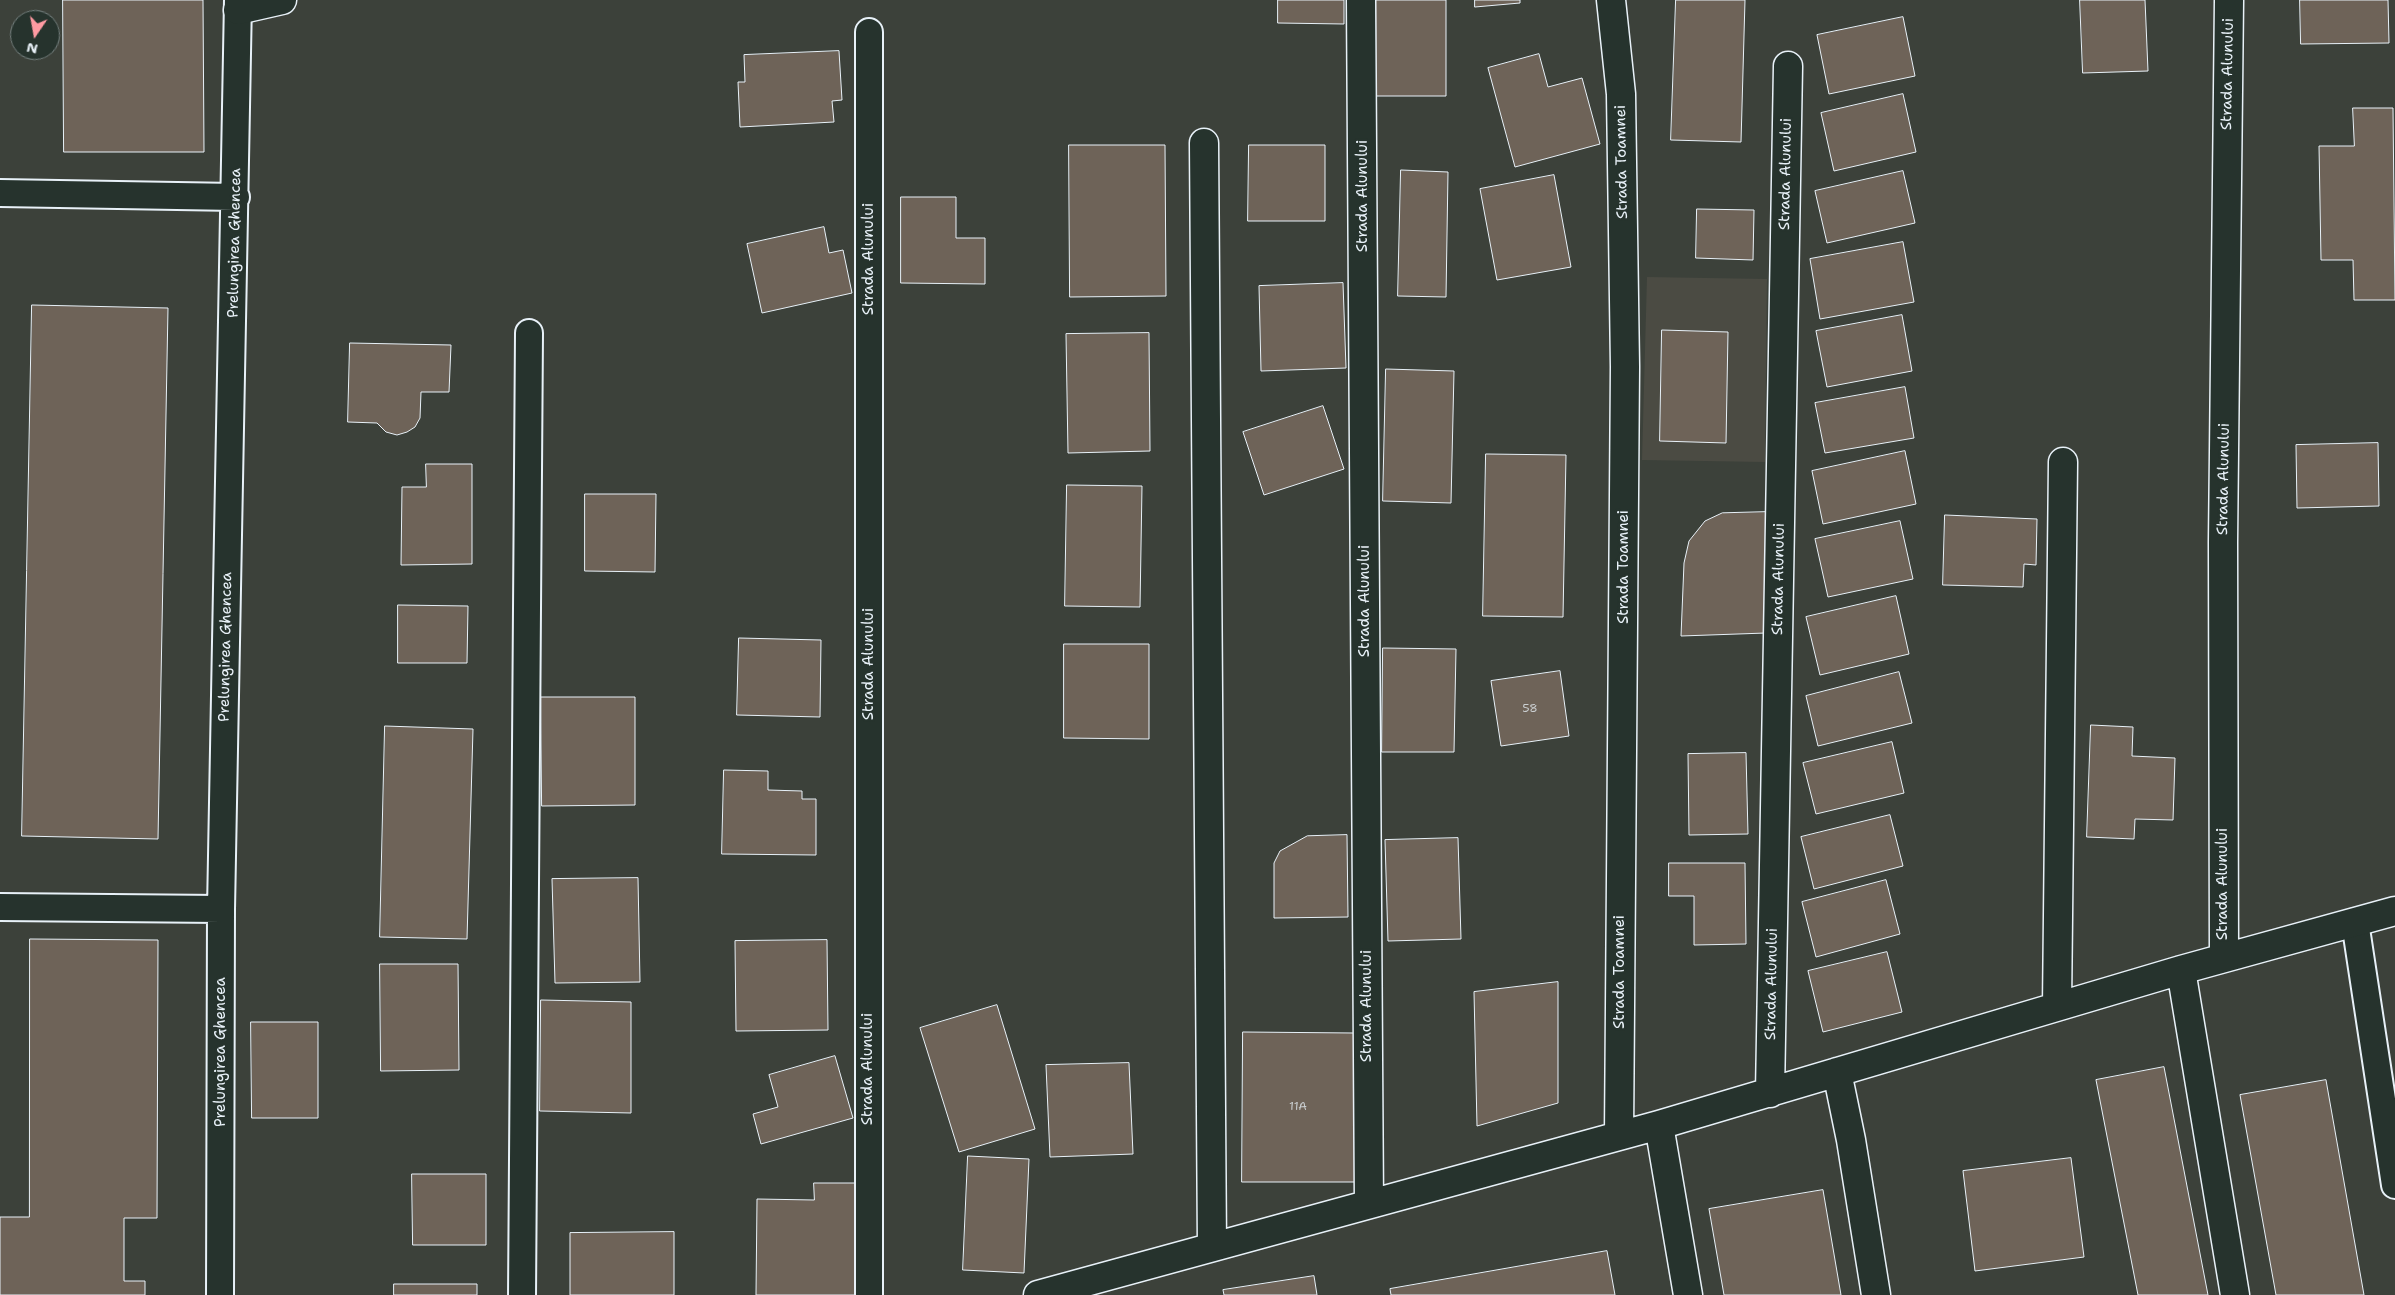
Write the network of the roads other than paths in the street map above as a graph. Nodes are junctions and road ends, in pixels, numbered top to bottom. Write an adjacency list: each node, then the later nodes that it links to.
1 (282, 0): 5 (street)
2 (1361, 0): 26 (street, Strada Alunului)
3 (1611, 0): 24 (street, Strada Toamnei)
4 (2229, 0): 17 (street, Strada Alunului)
5 (238, 5): 10 (lane, Prelungirea Ghencea)
6 (869, 32): 30 (lane, Strada Alunului)
7 (1788, 66): 22 (street, Strada Alunului)
8 (1204, 143): 27 (street)
9 (0, 193): 10 (lane)
10 (236, 197): 14 (lane, Prelungirea Ghencea)
11 (529, 333): 29 (lane)
12 (2063, 462): 19 (street)
13 (0, 907): 14 (lane)
14 (221, 909): 28 (lane, Prelungirea Ghencea)
15 (2395, 911): 16 (street, Strada Alunului)
16 (2355, 922): 17 (street, Strada Alunului); 21 (lane)
17 (2224, 957): 18 (street, Strada Alunului)
18 (2181, 970): 19 (street, Strada Alunului); 34 (street)
19 (2057, 1006): 20 (street, Strada Alunului)
20 (1837, 1072): 22 (street, Strada Alunului); 33 (street)
21 (2387, 1092): 25 (lane)
22 (1770, 1093): 23 (street, Strada Alunului)
23 (1659, 1125): 24 (street, Strada Alunului); 32 (street)
24 (1619, 1135): 26 (street, Strada Alunului)
25 (2395, 1185)
26 (1369, 1203): 27 (street, Strada Alunului)
27 (1212, 1247): 31 (street, Strada Alunului)
28 (220, 1295)
29 (522, 1295)
30 (869, 1295)
31 (1038, 1295)
32 (1688, 1295)
33 (1876, 1295)
34 (2235, 1295)

